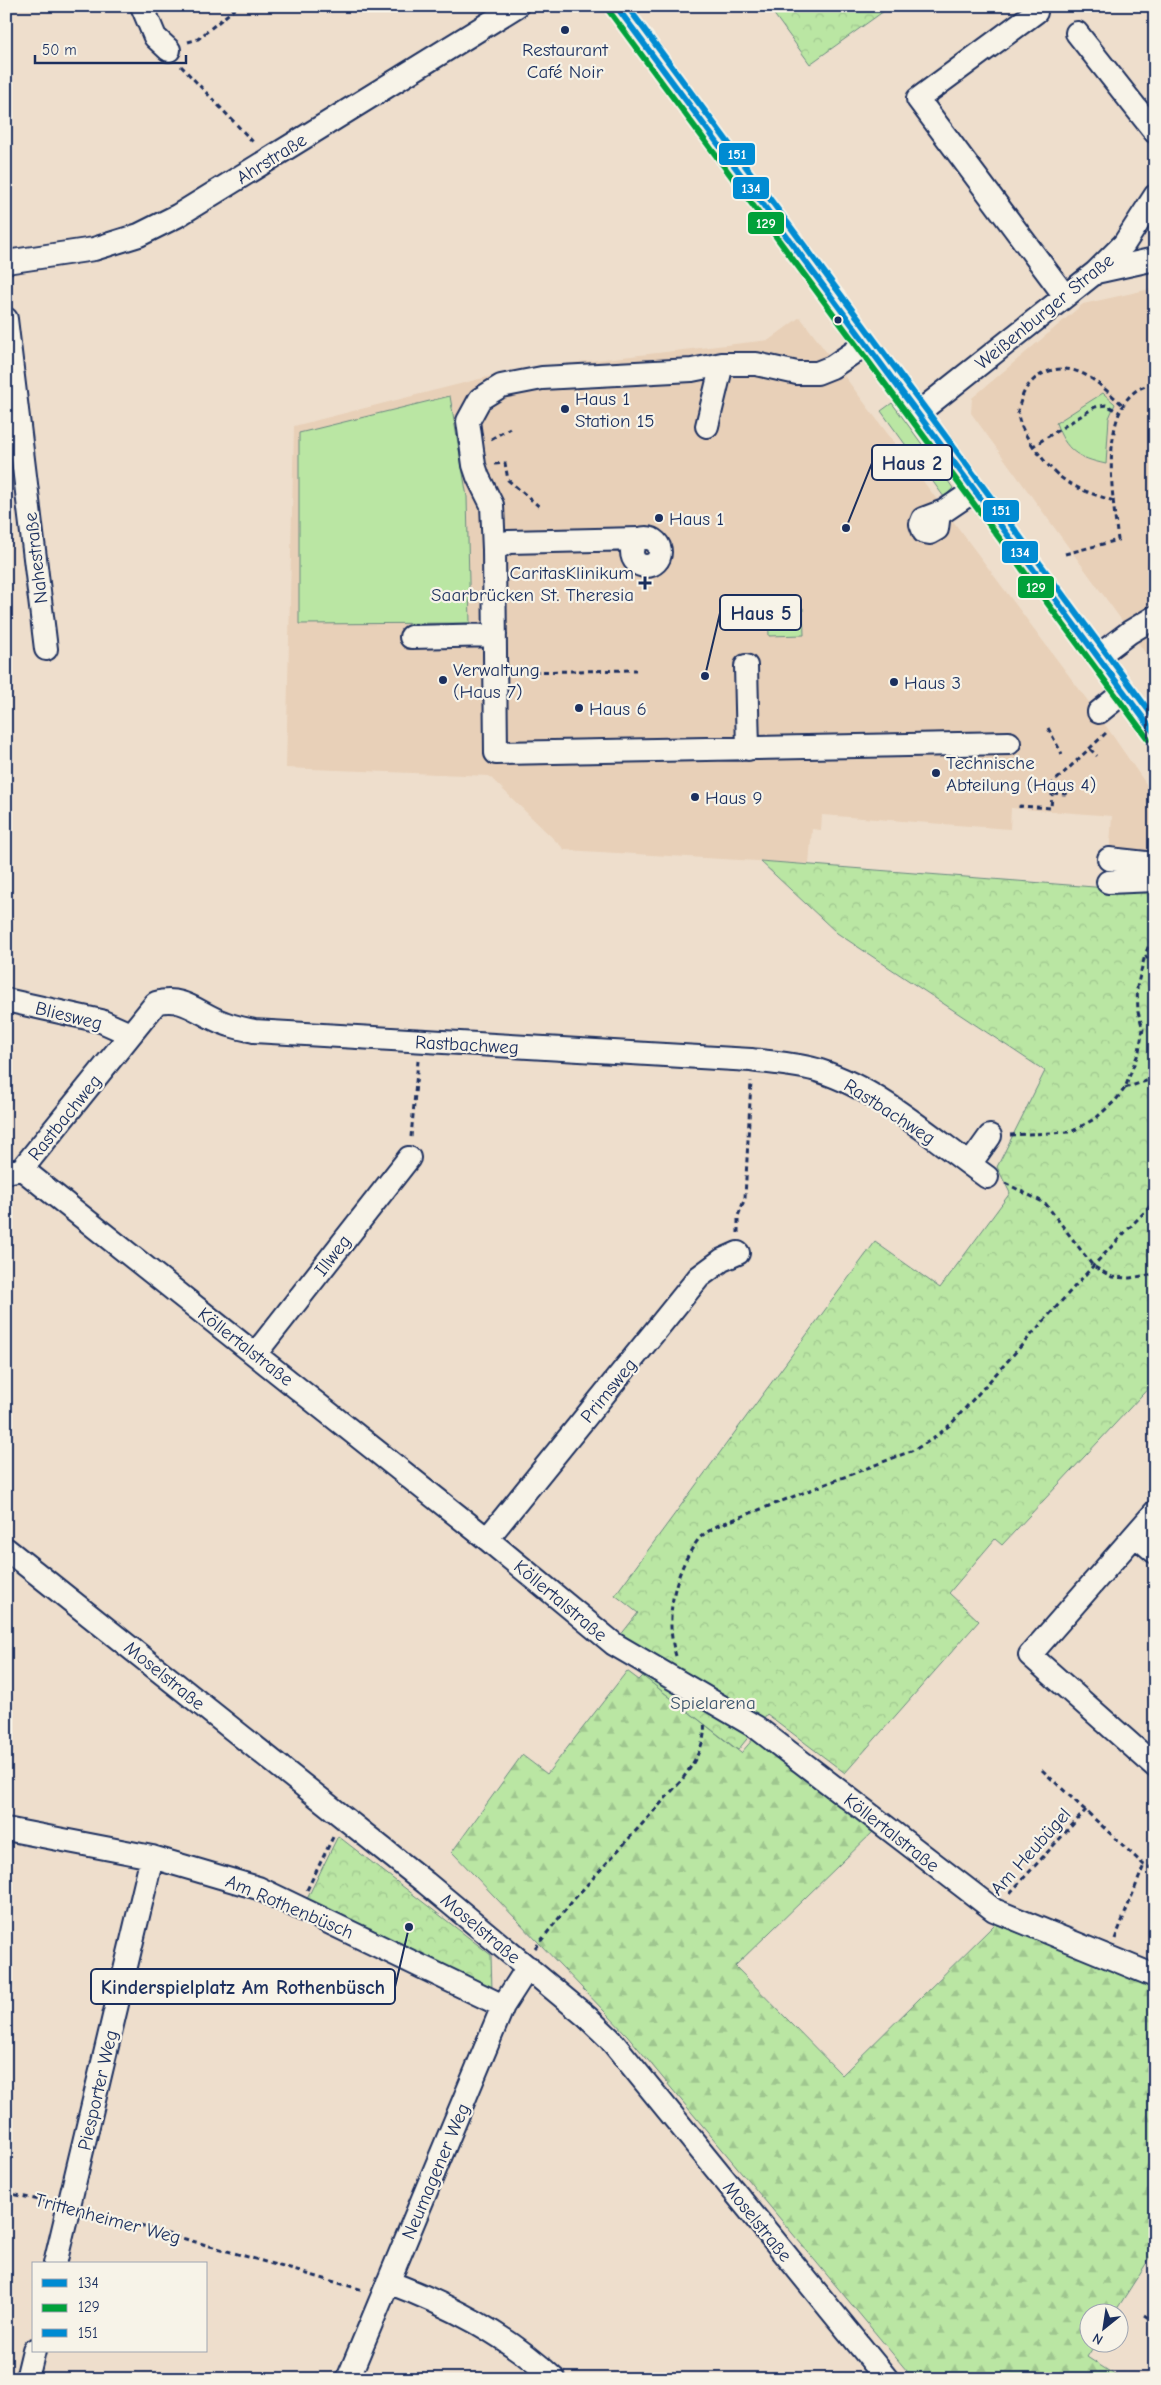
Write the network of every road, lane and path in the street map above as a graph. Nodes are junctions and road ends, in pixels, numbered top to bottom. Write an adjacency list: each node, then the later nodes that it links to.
1 (142, 6): 7 (street)
2 (238, 6): 7 (path)
3 (517, 6): 9 (street, Ahrstraße)
4 (616, 6): 16 (street)
5 (1036, 12): 14 (street)
6 (1077, 33): 8 (street)
7 (169, 50): 9 (path)
8 (1155, 132)
9 (267, 160): 12 (street, Ahrstraße)
10 (1155, 196): 13 (street, Weißenburger Straße)
11 (1155, 259): 13 (street)
12 (6, 262)
13 (1096, 272): 14 (street, Weißenburger Straße)
14 (1065, 296): 21 (street, Weißenburger Straße)
15 (6, 319): 35 (street, Nahestraße)
16 (866, 344): 17 (street); 21 (street)
17 (722, 364): 22 (street); 24 (street)
18 (1155, 383): 19 (path)
19 (1123, 405): 20 (path); 23 (path)
20 (1119, 412): 23 (path); 26 (path)
21 (918, 413): 25 (street)
22 (707, 426)
23 (1033, 446): 26 (path)
24 (474, 465): 27 (path); 30 (street)
25 (975, 490): 28 (street); 36 (street)
26 (1114, 501): 31 (path)
27 (541, 508)
28 (939, 518)
29 (629, 543): 30 (street)
30 (494, 550): 33 (street)
31 (1065, 554)
32 (1155, 617): 36 (street)
33 (495, 635): 34 (street); 39 (street)
34 (411, 637)
35 (46, 649)
36 (1098, 656): 40 (street)
37 (746, 666): 45 (street)
38 (636, 670): 39 (path)
39 (496, 672): 45 (street)
40 (1124, 692): 41 (street); 43 (street)
41 (1105, 720): 46 (path)
42 (1048, 728): 47 (path)
43 (1155, 734)
44 (1009, 743): 45 (street)
45 (748, 749)
46 (1090, 749): 48 (path); 50 (path)
47 (1062, 754)
48 (1097, 756)
49 (1068, 791): 50 (path)
50 (1052, 793): 51 (path)
51 (1020, 808)
52 (1109, 859): 53 (street)
53 (1149, 872): 54 (street)
54 (1108, 882)
55 (1155, 930): 56 (path)
56 (1145, 955): 57 (path); 63 (path)
57 (1155, 968)
58 (6, 1000): 59 (street, Bliesweg)
59 (130, 1034): 60 (street, Rastbachweg); 67 (street, Rastbachweg)
60 (421, 1041): 61 (street, Rastbachweg); 66 (path)
61 (752, 1060): 68 (street, Rastbachweg); 70 (path)
62 (1155, 1078): 63 (path)
63 (1126, 1088): 64 (path)
64 (1029, 1134)
65 (990, 1136): 68 (street)
66 (409, 1158): 73 (street, Illweg)
67 (14, 1170): 73 (street, Köllertalstraße)
68 (979, 1170): 71 (path)
69 (1155, 1201): 71 (path)
70 (738, 1253): 76 (street, Primsweg)
71 (1093, 1266): 72 (path); 79 (path)
72 (1155, 1274)
73 (256, 1353): 76 (street, Köllertalstraße)
74 (1155, 1512): 75 (street)
75 (1135, 1535): 78 (street); 81 (street)
76 (488, 1539): 90 (street, Köllertalstraße)
77 (6, 1549): 92 (street, Moselstraße)
78 (1155, 1552)
79 (670, 1638)
80 (704, 1724): 92 (path)
81 (1155, 1766)
82 (1042, 1770): 83 (path)
83 (1086, 1810): 87 (path); 90 (path, Am Heubügel)
84 (6, 1829): 86 (street, Am Rothenbüsch)
85 (337, 1830): 89 (path)
86 (152, 1857): 89 (street, Am Rothenbüsch); 96 (street, Piesporter Weg)
87 (1144, 1865): 88 (path); 91 (path)
88 (1155, 1869)
89 (299, 1906): 94 (street, Am Rothenbüsch)
90 (994, 1910): 91 (street, Köllertalstraße)
91 (1107, 1957): 93 (street, Köllertalstraße)
92 (530, 1960): 94 (street, Neumagener Weg); 105 (street, Moselstraße)
93 (1155, 1976)
94 (504, 2006): 98 (street, Neumagener Weg)
95 (6, 2193): 96 (path, Trittenheimer Weg)
96 (69, 2206): 97 (street, Piesporter Weg); 98 (path, Trittenheimer Weg)
97 (55, 2262)
98 (385, 2289): 103 (street, Neumagener Weg); 104 (street)
99 (1144, 2315): 100 (path)
100 (1155, 2322)
101 (34, 2352): 102 (street)
102 (27, 2379)
103 (348, 2379)
104 (554, 2379)
105 (886, 2379)

